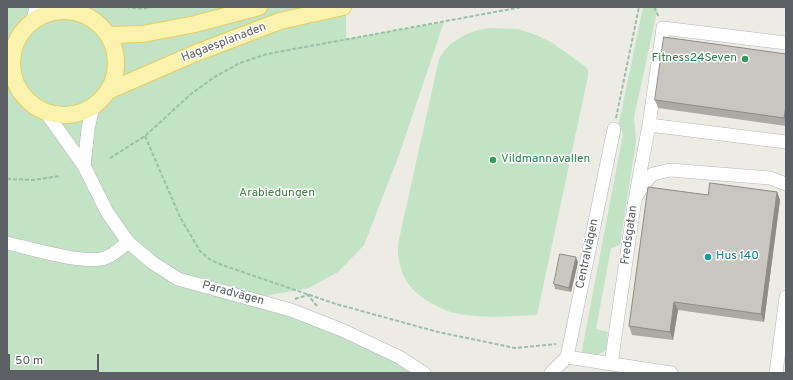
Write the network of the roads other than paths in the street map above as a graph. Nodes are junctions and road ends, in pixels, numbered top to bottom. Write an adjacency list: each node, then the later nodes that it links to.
1 (259, 7): 5 (main road, Hagaesplanaden)
2 (343, 7): 9 (main road, Hagaesplanaden)
3 (72, 9): 4 (main road); 5 (main road)
4 (34, 14): 6 (main road)
5 (108, 35): 9 (main road)
6 (14, 38): 8 (main road)
7 (786, 43): 12 (street)
8 (12, 85): 11 (main road)
9 (108, 91): 10 (main road)
10 (93, 106): 11 (main road); 15 (street)
11 (45, 111): 15 (street, Paradvägen)
12 (649, 125): 14 (street); 17 (street)
13 (614, 129): 21 (street, Centralvägen)
14 (786, 142)
15 (84, 166): 18 (street, Paradvägen)
16 (786, 184): 17 (street, Fredsgatan)
17 (635, 199): 22 (street, Fredsgatan)
18 (128, 242): 19 (street); 23 (street, Paradvägen)
19 (7, 243)
20 (786, 298): 26 (street)
21 (567, 357): 22 (street); 24 (street)
22 (611, 364): 25 (street)
23 (424, 373)
24 (551, 373)
25 (671, 373)
26 (776, 373)

